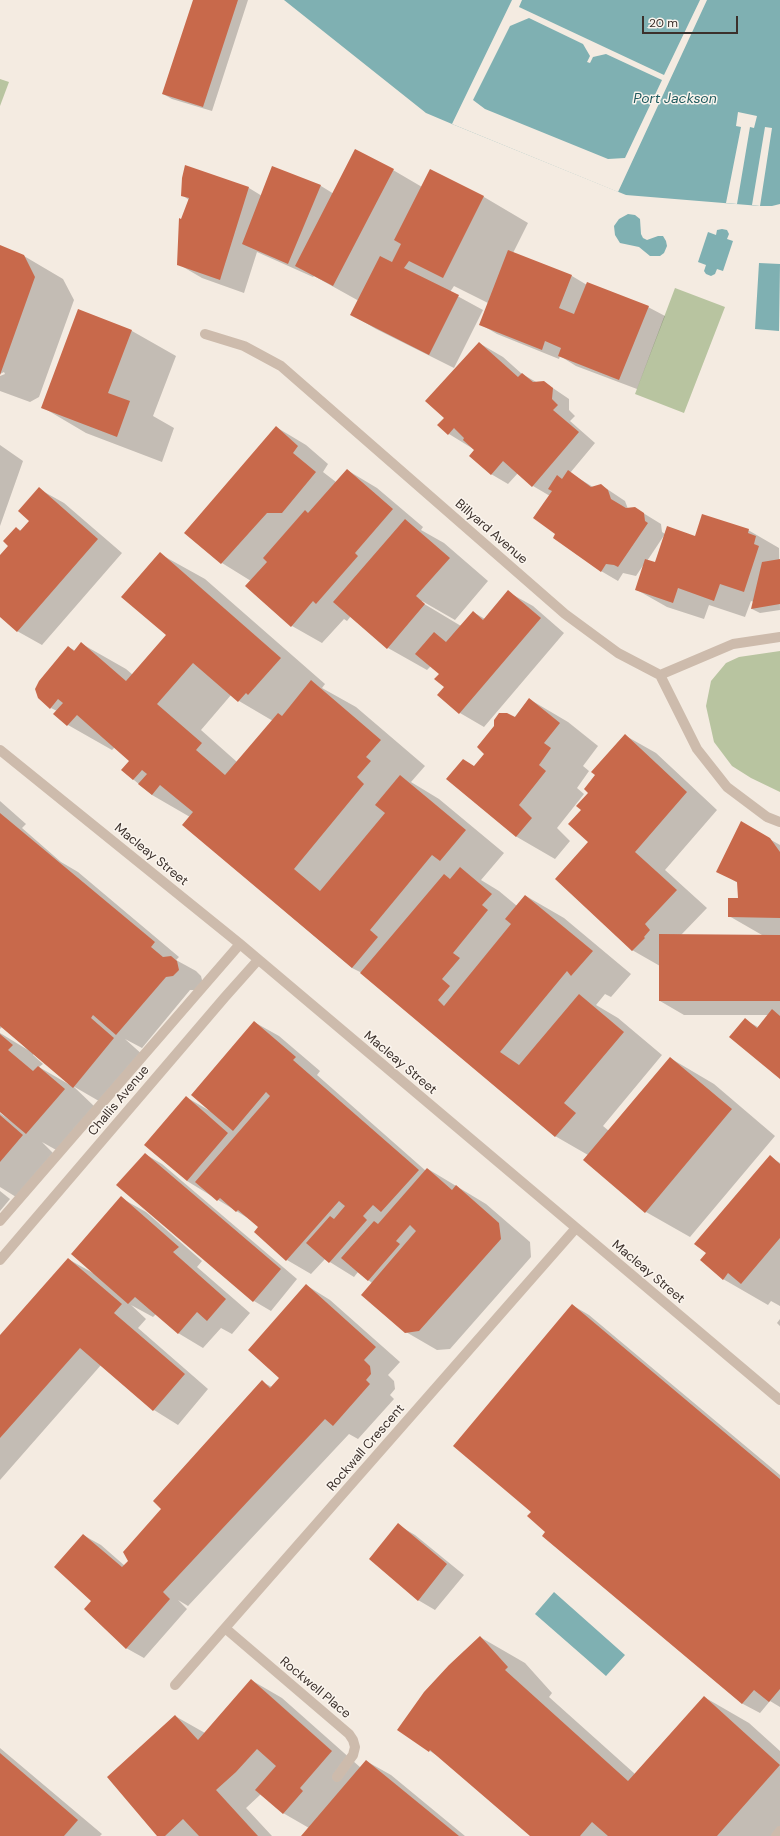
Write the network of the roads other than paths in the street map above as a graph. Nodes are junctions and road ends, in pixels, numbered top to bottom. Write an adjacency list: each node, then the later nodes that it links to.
1 (205, 334): 3 (street, Billyard Avenue)
2 (780, 637): 3 (street)
3 (660, 675): 5 (street)
4 (0, 750): 6 (street, Macleay Street)
5 (780, 822)
6 (240, 944): 7 (street, Macleay Street); 8 (street, Challis Avenue)
7 (258, 960): 9 (street, Macleay Street); 10 (street, Challis Avenue)
8 (0, 1221)
9 (576, 1228): 11 (street, Macleay Street); 12 (street, Rockwall Crescent)
10 (0, 1260)
11 (780, 1400)
12 (225, 1628): 13 (street, Rockwall Crescent); 14 (street, Rockwell Place)
13 (175, 1685)
14 (337, 1777)
15 (780, 1831): 16 (street)
16 (776, 1836)

